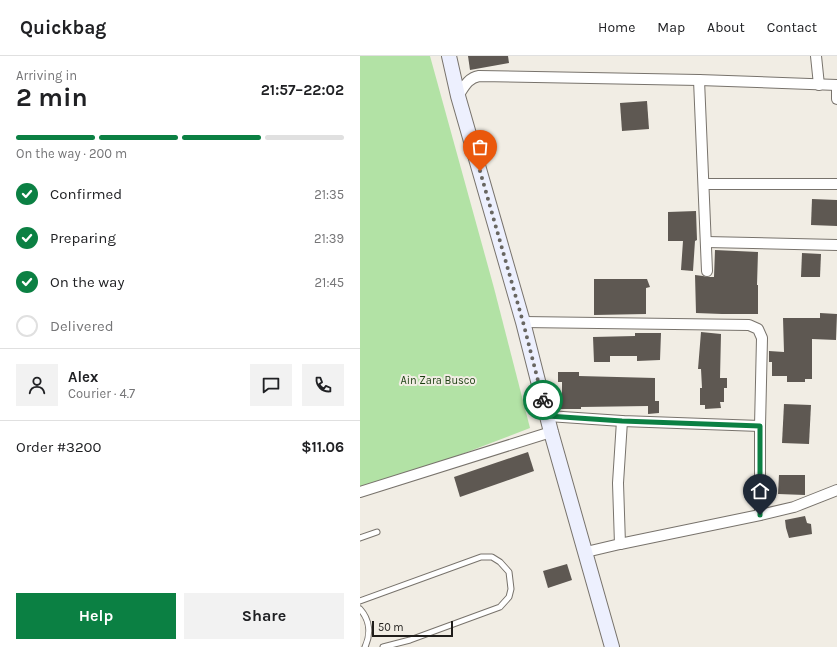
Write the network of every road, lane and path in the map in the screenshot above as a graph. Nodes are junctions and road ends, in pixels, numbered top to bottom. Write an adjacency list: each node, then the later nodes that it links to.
1 (449, 56): 6 (main road)
2 (816, 56): 4 (street)
3 (699, 80): 4 (street); 6 (street); 8 (street)
4 (819, 85): 5 (street)
5 (837, 85): 7 (street)
6 (458, 96): 13 (main road)
7 (837, 99)
8 (704, 184): 9 (street); 10 (street)
9 (837, 184)
10 (706, 242): 11 (street); 12 (street)
11 (837, 245)
12 (707, 271)
13 (523, 322): 14 (main road); 16 (street)
14 (548, 416): 15 (street); 17 (main road)
15 (622, 421): 16 (street); 23 (street)
16 (760, 426): 20 (street)
17 (551, 432): 19 (street); 24 (main road)
18 (837, 490): 20 (street)
19 (360, 492)
20 (760, 515): 23 (street)
21 (377, 532): 22 (lane)
22 (360, 538)
23 (620, 544): 24 (street)
24 (586, 552): 29 (main road)
25 (360, 601): 28 (lane)
26 (360, 609): 27 (lane)
27 (365, 647)
28 (383, 647)
29 (612, 647)

